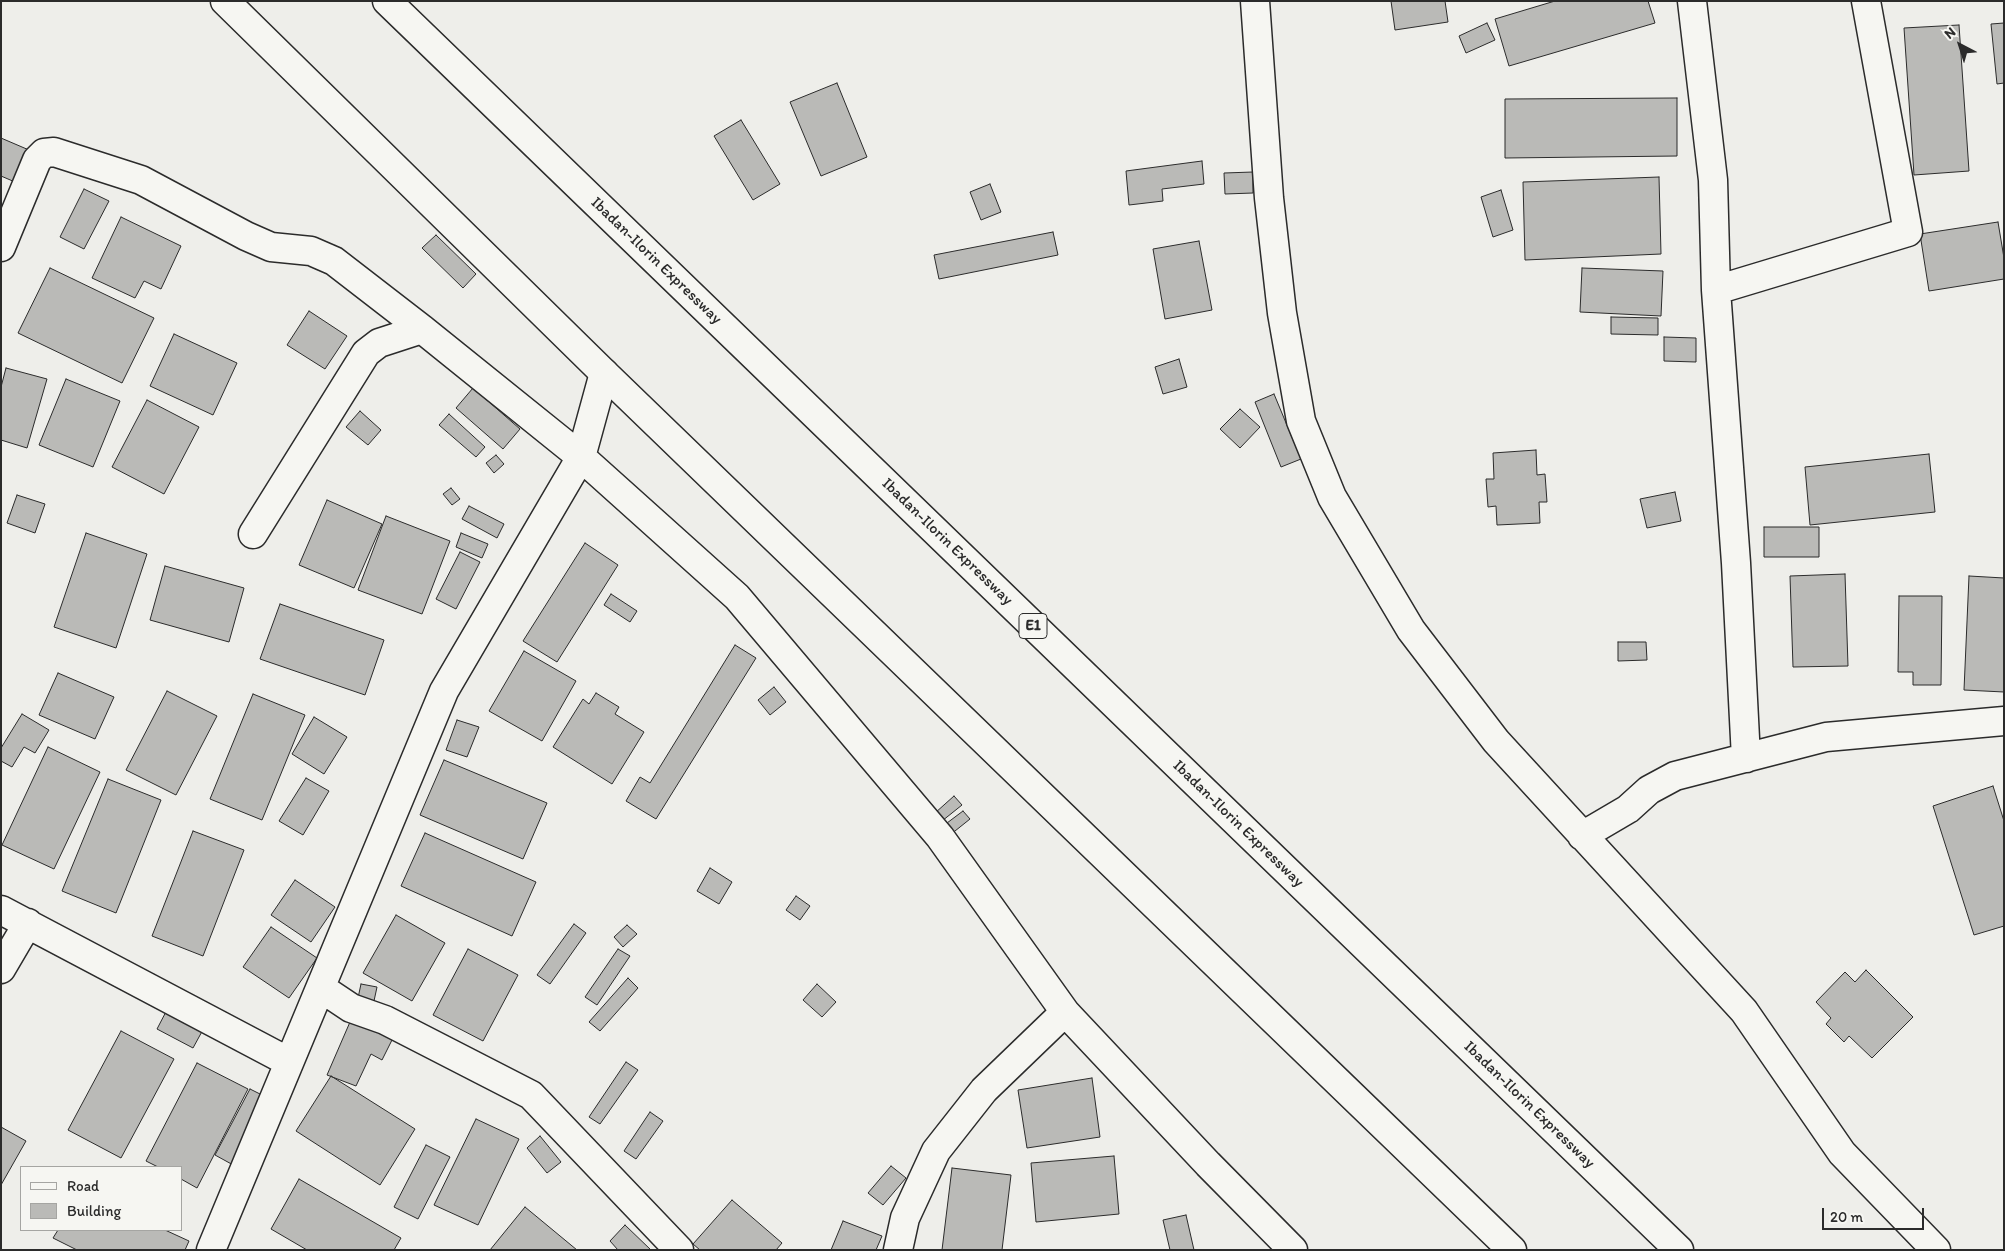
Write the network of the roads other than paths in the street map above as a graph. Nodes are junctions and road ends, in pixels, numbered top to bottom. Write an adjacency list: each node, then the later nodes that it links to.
1 (226, 1): 9 (main road)
2 (387, 1): 26 (main road, Ibadan-Ilorin Expressway / E1)
3 (1255, 1): 14 (main road)
4 (1692, 1): 7 (main road)
5 (1866, 1): 7 (main road)
6 (1, 247): 8 (main road)
7 (1716, 290): 13 (main road)
8 (422, 329): 10 (main road); 11 (main road)
9 (604, 373): 10 (main road); 25 (main road)
10 (581, 457): 18 (main road); 19 (main road)
11 (254, 534)
12 (2004, 721): 13 (main road)
13 (1746, 758): 14 (main road)
14 (1582, 836): 27 (main road)
15 (1, 910): 16 (main road)
16 (28, 923): 17 (main road); 20 (main road)
17 (1, 969)
18 (321, 988): 20 (main road); 22 (main road)
19 (1065, 1012): 23 (main road); 24 (main road)
20 (289, 1062): 21 (main road)
21 (211, 1250)
22 (679, 1250)
23 (898, 1250)
24 (1293, 1250)
25 (1512, 1250)
26 (1679, 1250)
27 (1936, 1250)

